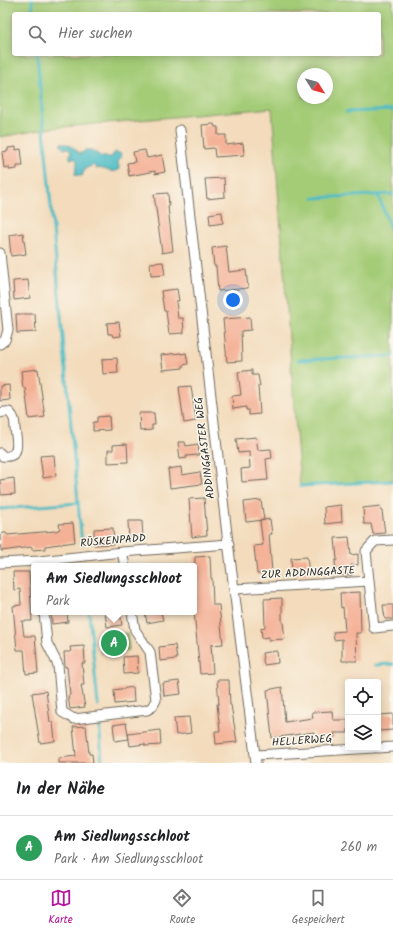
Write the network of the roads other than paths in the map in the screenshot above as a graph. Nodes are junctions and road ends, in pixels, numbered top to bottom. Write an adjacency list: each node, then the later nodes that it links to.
1 (180, 130): 7 (street, ADDINGGASTER WEG)
2 (0, 253): 3 (street)
3 (0, 344)
4 (0, 413): 5 (street)
5 (0, 453)
6 (393, 540): 13 (street, ZUR ADDINGGASTE)
7 (229, 544): 8 (street, RÜSKENPADD); 14 (street, ADDINGGASTER WEG)
8 (122, 552): 10 (street, RÜSKENPADD); 11 (street)
9 (31, 563): 12 (street, RÜSKENPADD)
10 (39, 563)
11 (124, 563)
12 (0, 564)
13 (369, 581): 14 (street, ZUR ADDINGGASTE); 17 (street)
14 (235, 589): 21 (street, ADDINGGASTER WEG)
15 (44, 615): 16 (street)
16 (132, 615)
17 (393, 626)
18 (393, 747): 19 (street)
19 (381, 748)
20 (345, 751): 21 (street, HELLERWEG)
21 (256, 759)

